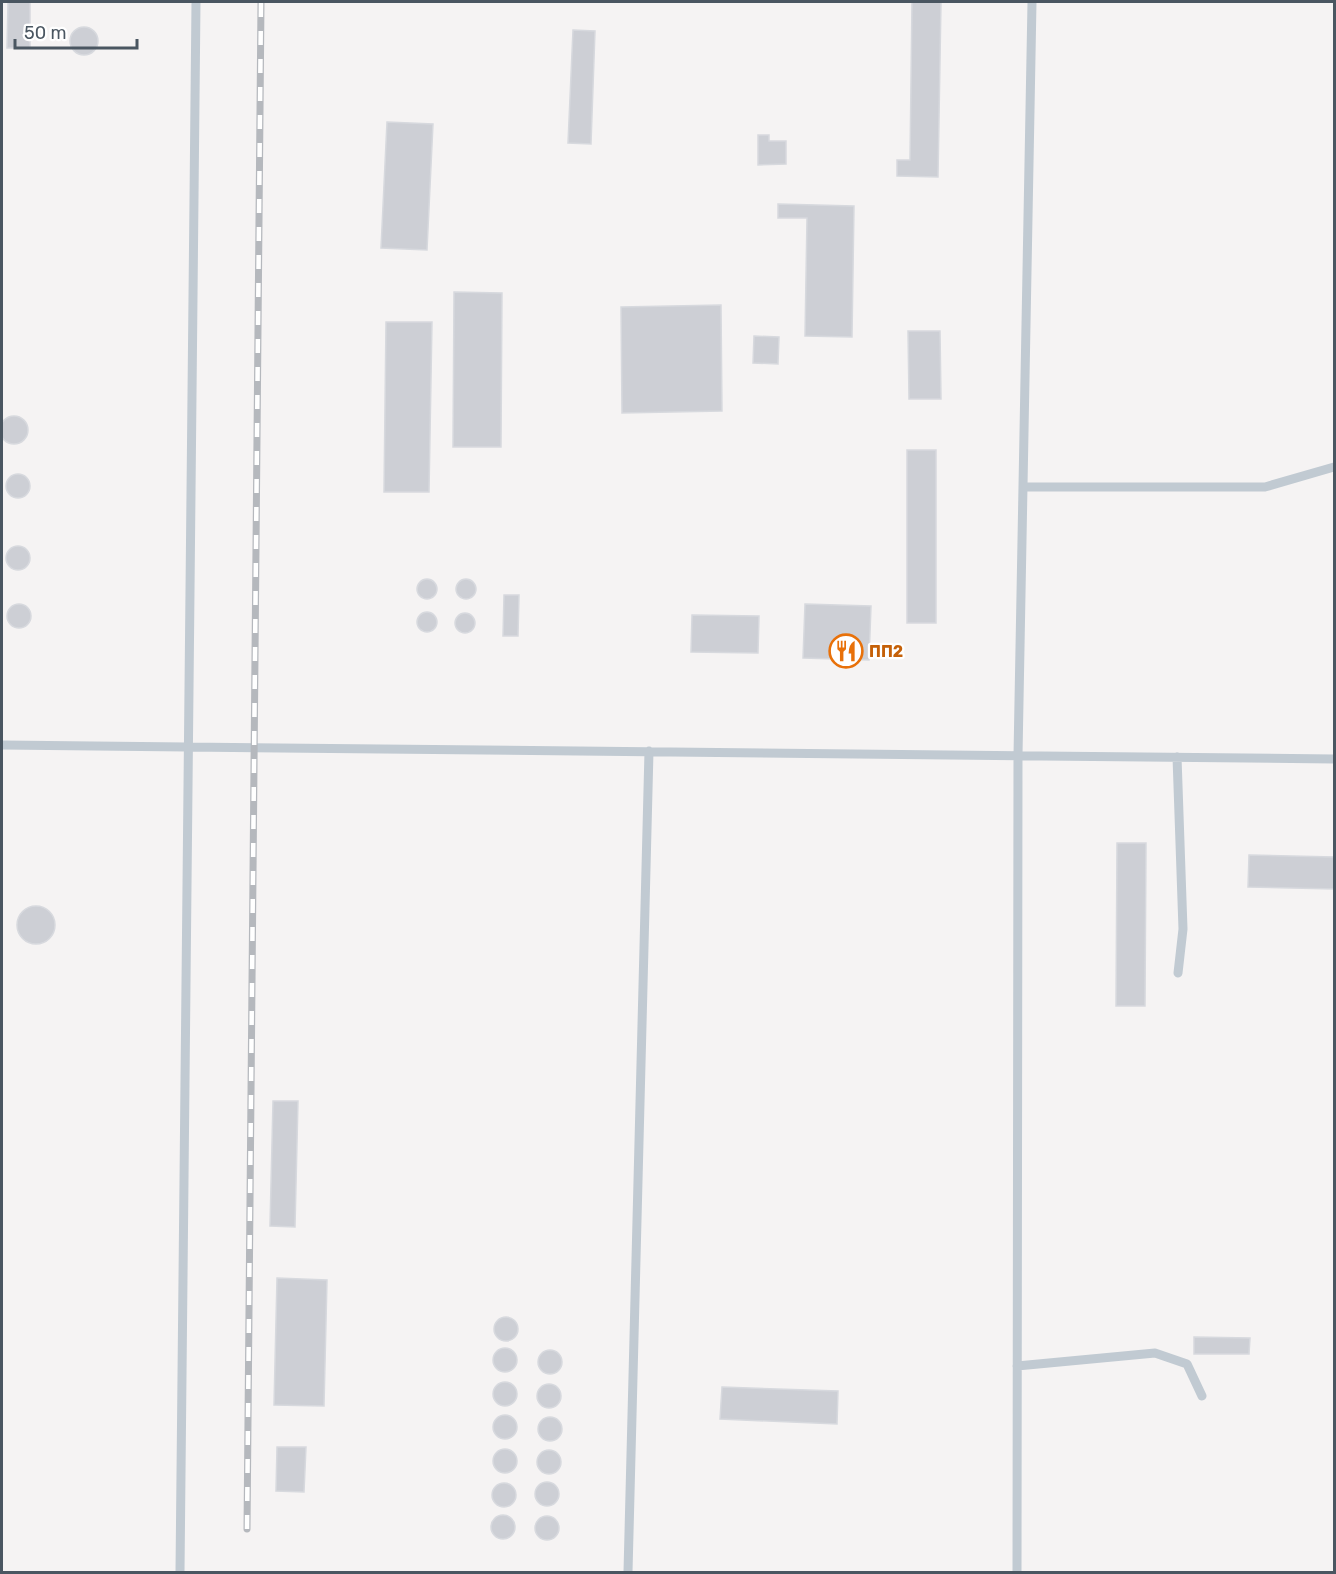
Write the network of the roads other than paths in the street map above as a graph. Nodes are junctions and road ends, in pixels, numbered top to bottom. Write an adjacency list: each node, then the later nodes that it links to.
1 (196, 2): 6 (lane)
2 (1032, 2): 4 (lane)
3 (1335, 467): 4 (lane)
4 (1023, 487): 8 (lane)
5 (2, 745): 6 (lane)
6 (190, 746): 7 (lane); 14 (lane)
7 (649, 751): 8 (lane); 15 (lane)
8 (1018, 755): 9 (lane); 12 (lane)
9 (1177, 757): 10 (lane); 11 (lane)
10 (1335, 759)
11 (1178, 973)
12 (1017, 1366): 13 (lane); 16 (lane)
13 (1202, 1396)
14 (180, 1572)
15 (628, 1572)
16 (1017, 1572)

